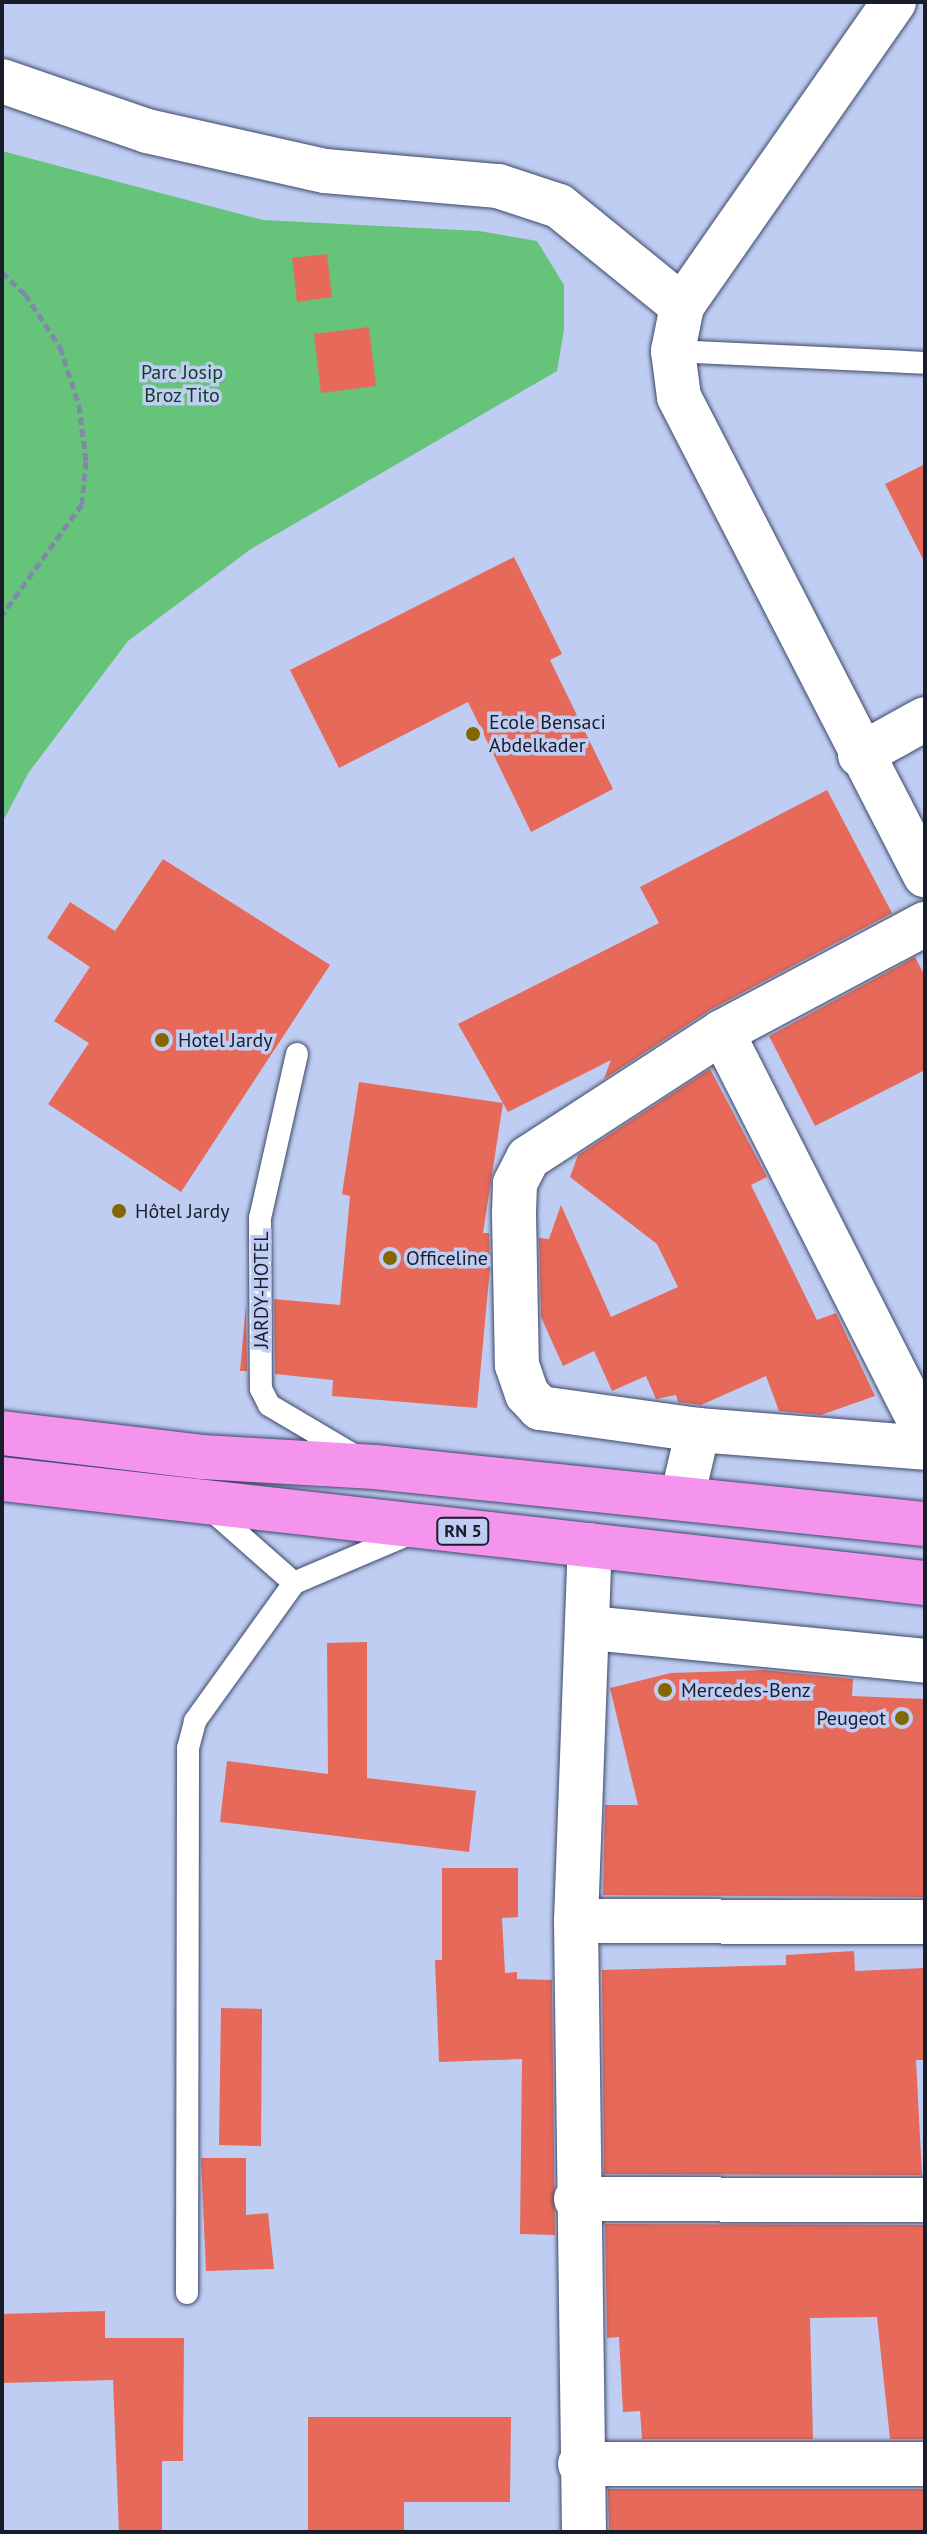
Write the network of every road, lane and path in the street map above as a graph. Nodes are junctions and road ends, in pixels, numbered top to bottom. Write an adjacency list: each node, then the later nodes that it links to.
1 (894, 2): 4 (street)
2 (2, 81): 4 (street)
3 (2, 272): 7 (path)
4 (682, 306): 5 (street)
5 (673, 351): 6 (lane); 9 (street)
6 (925, 363)
7 (2, 615)
8 (925, 719): 9 (street)
9 (860, 755): 10 (street)
10 (925, 875)
11 (925, 924): 12 (street)
12 (722, 1032): 14 (street); 16 (street)
13 (297, 1054): 18 (lane, JARDY-HOTEL)
14 (698, 1430): 17 (street); 20 (street)
15 (2, 1433): 18 (highway)
16 (925, 1433)
17 (925, 1448)
18 (375, 1467): 20 (highway)
19 (2, 1479): 21 (highway, RN 5)
20 (682, 1498): 22 (highway)
21 (202, 1501): 23 (highway, RN 5); 25 (lane)
22 (925, 1524)
23 (427, 1527): 24 (highway, RN 5); 25 (lane)
24 (590, 1545): 26 (highway, RN 5); 27 (street)
25 (294, 1583): 33 (lane)
26 (925, 1583)
27 (591, 1628): 28 (street); 29 (street)
28 (925, 1661)
29 (576, 1921): 30 (street); 31 (street)
30 (925, 1922)
31 (576, 2199): 32 (street); 34 (street)
32 (925, 2200)
33 (187, 2293)
34 (580, 2464): 35 (street); 36 (street)
35 (925, 2464)
36 (584, 2532)

